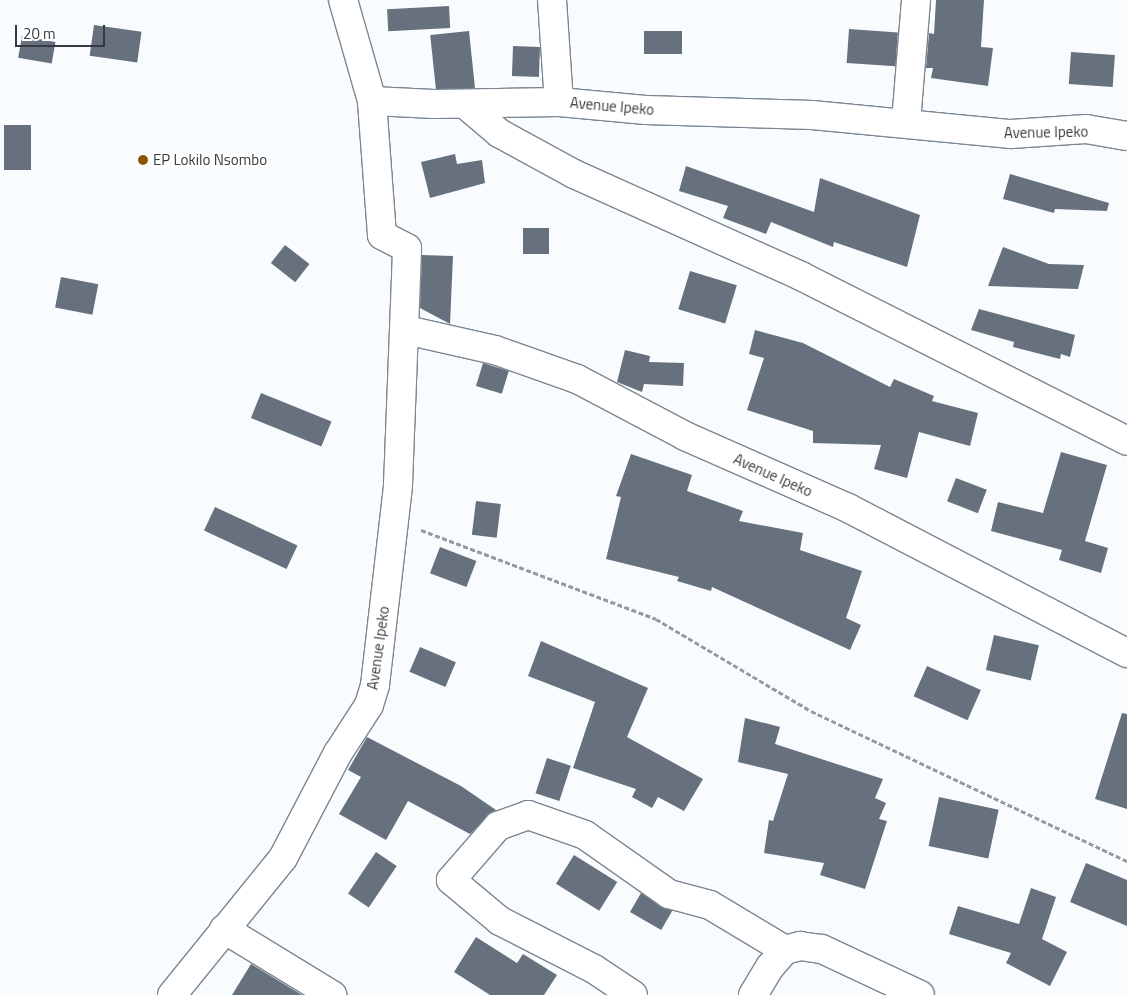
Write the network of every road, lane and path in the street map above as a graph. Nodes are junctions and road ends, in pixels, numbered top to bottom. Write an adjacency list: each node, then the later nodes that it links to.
1 (344, 0): 4 (street, Avenue Ipeko)
2 (552, 0): 5 (street, Avenue Ipeko)
3 (916, 0): 7 (street)
4 (372, 101): 6 (street, Avenue Ipeko); 9 (street, Avenue Ipeko)
5 (559, 102): 6 (street, Avenue Ipeko); 7 (street, Avenue Ipeko)
6 (464, 104): 10 (street)
7 (906, 122): 8 (street, Avenue Ipeko)
8 (1127, 136)
9 (406, 330): 11 (street, Avenue Ipeko); 12 (street, Avenue Ipeko)
10 (1127, 441)
11 (394, 520): 13 (path); 14 (street, Avenue Ipeko)
12 (1127, 653)
13 (1127, 861)
14 (224, 930): 16 (street, Avenue Ipeko); 17 (street)
15 (785, 950): 18 (street); 19 (street); 20 (street)
16 (172, 995)
17 (332, 995)
18 (633, 995)
19 (754, 995)
20 (920, 995)

